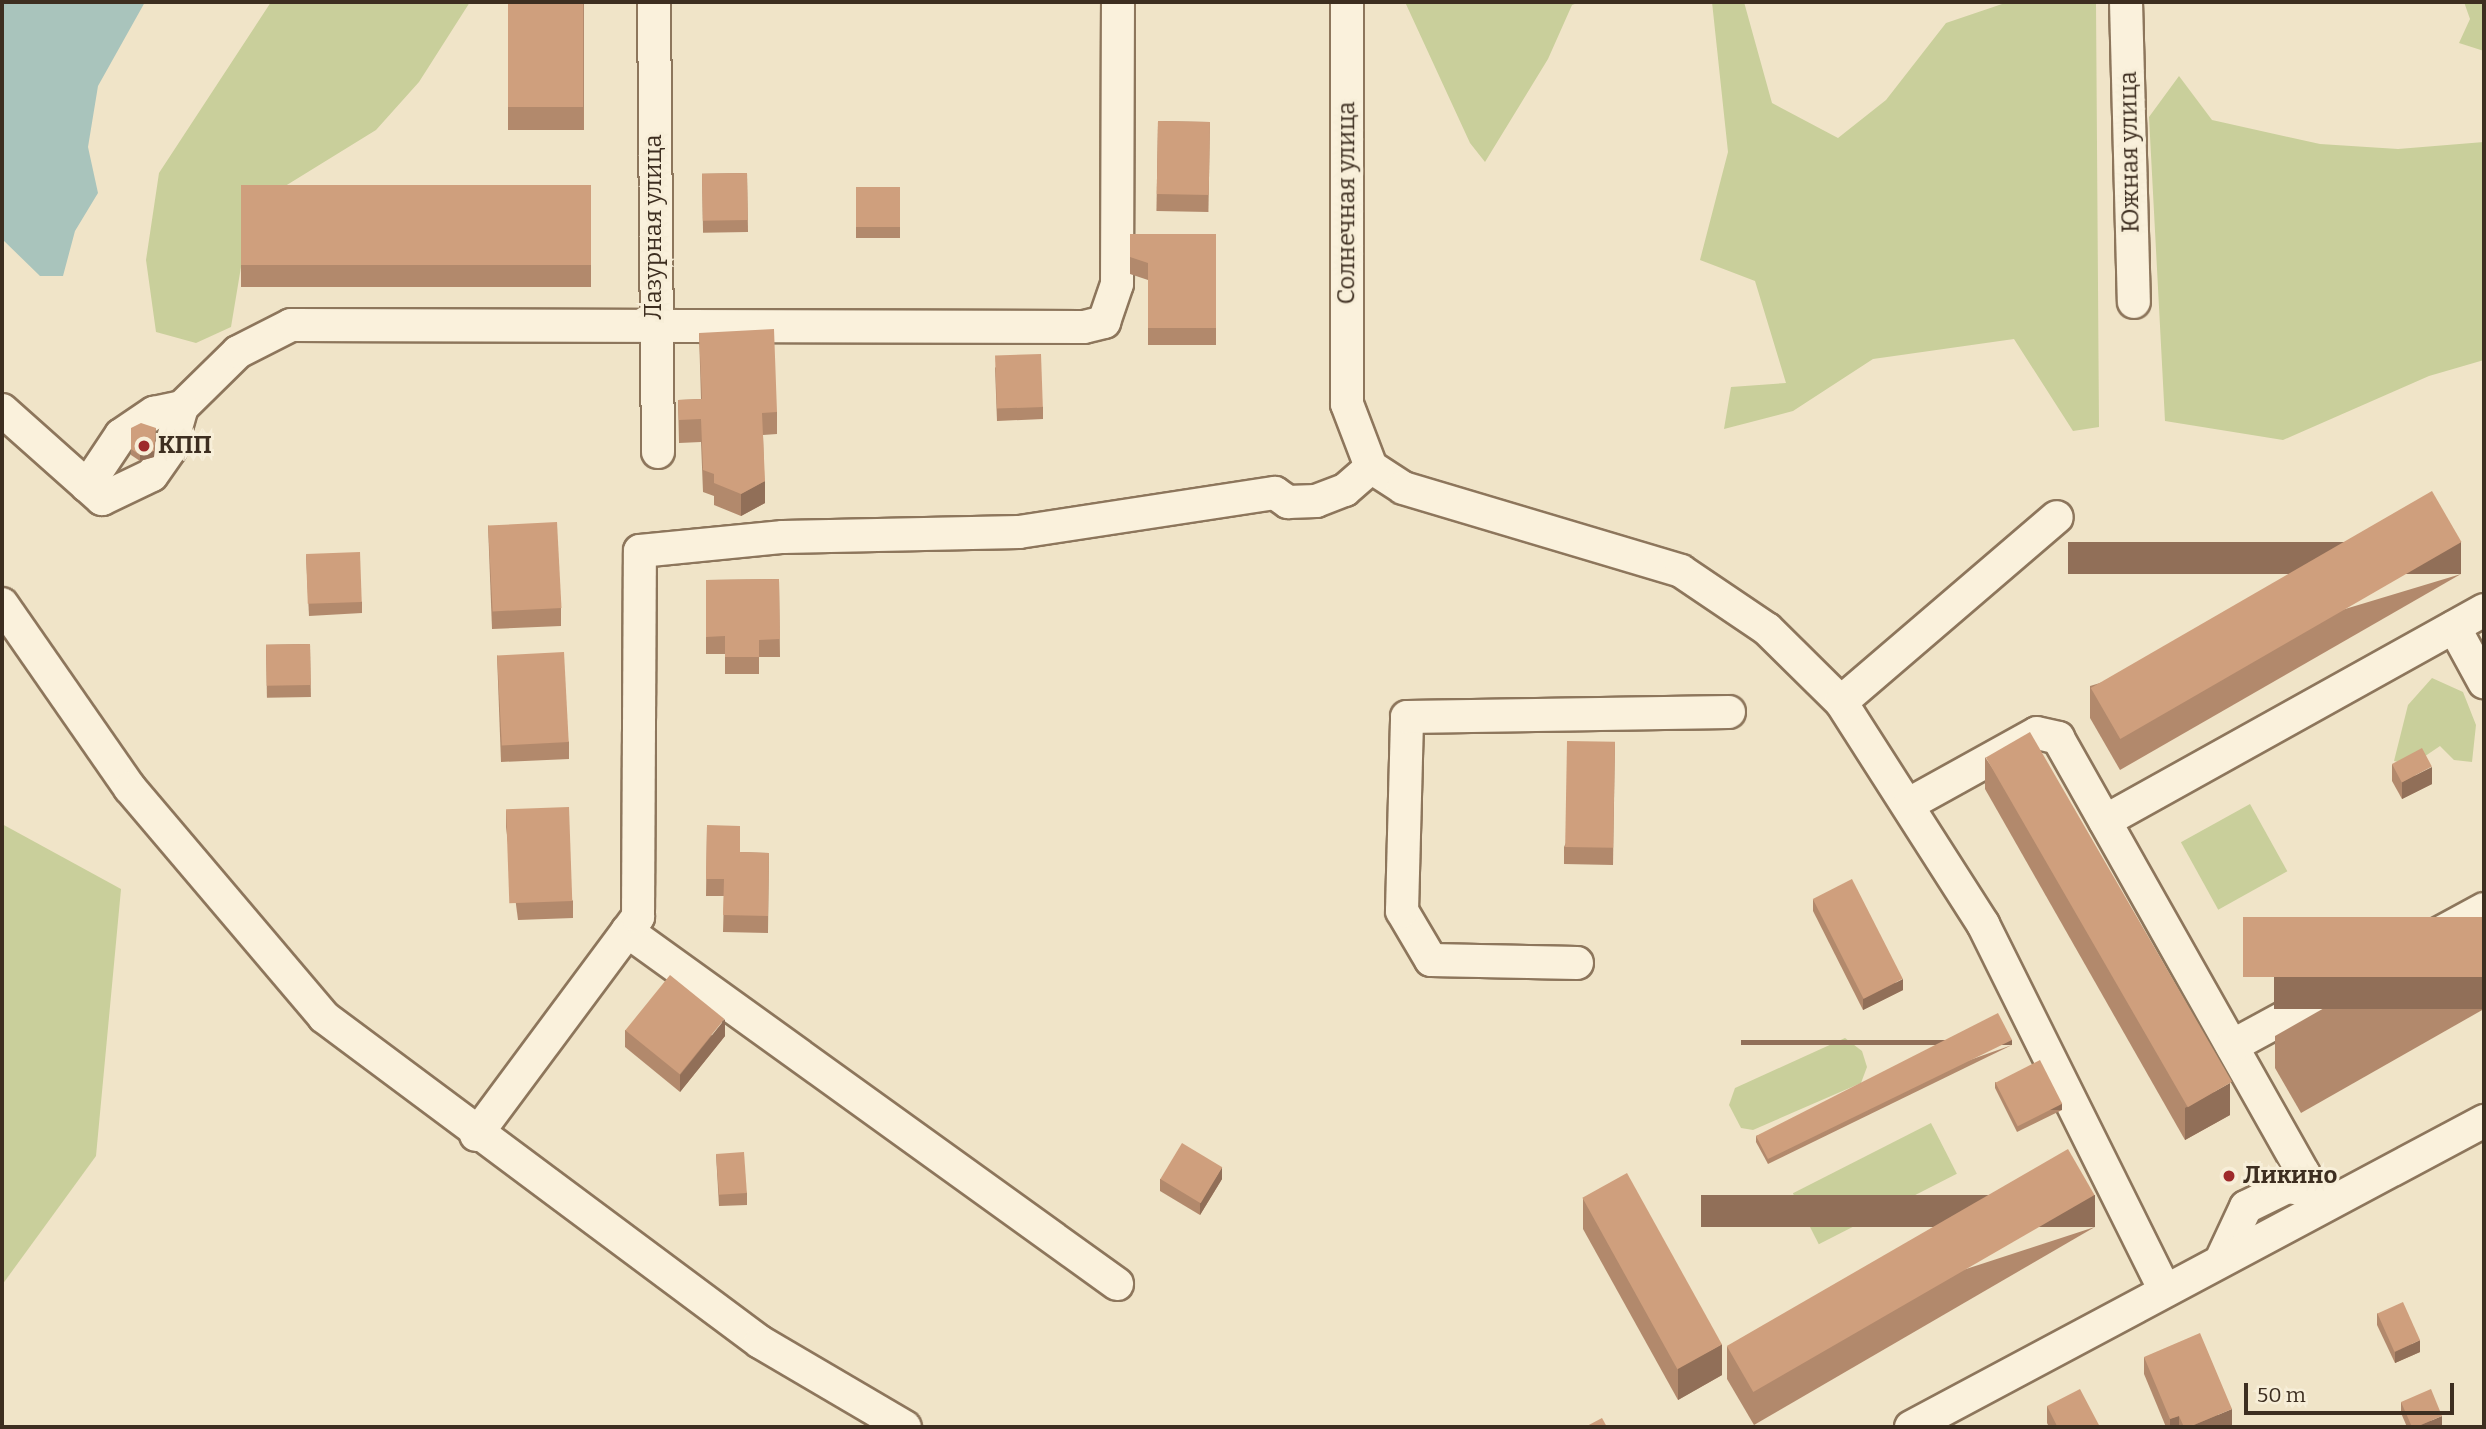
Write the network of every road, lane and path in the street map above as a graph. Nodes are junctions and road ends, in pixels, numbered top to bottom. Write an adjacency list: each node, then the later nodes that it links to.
1 (654, 2): 6 (street, Лазурная улица)
2 (1118, 2): 6 (street)
3 (1348, 2): 10 (street, Солнечная улица)
4 (2126, 2): 5 (street, Южная улица)
5 (2134, 302)
6 (654, 322): 7 (street); 9 (street, Лазурная улица)
7 (182, 407): 11 (street); 11 (street)
8 (2, 410): 11 (street)
9 (658, 452)
10 (1371, 467): 17 (street); 22 (street)
11 (95, 492)
12 (2057, 517): 17 (street)
13 (2, 604): 26 (street)
14 (2484, 610): 15 (street)
15 (2454, 627): 16 (street); 20 (street)
16 (2484, 682)
17 (1841, 702): 19 (street)
18 (1729, 712): 23 (street)
19 (1909, 804): 20 (street); 31 (street)
20 (2105, 821): 24 (street)
21 (2484, 909): 24 (street)
22 (627, 931): 26 (street); 30 (street)
23 (1577, 963)
24 (2232, 1046): 27 (street)
25 (2484, 1121): 28 (street)
26 (476, 1135): 32 (street)
27 (2314, 1192): 28 (street); 29 (street)
28 (2350, 1192): 29 (street)
29 (2224, 1256): 31 (street)
30 (1117, 1284)
31 (2164, 1289): 33 (street)
32 (905, 1427)
33 (1911, 1427)

